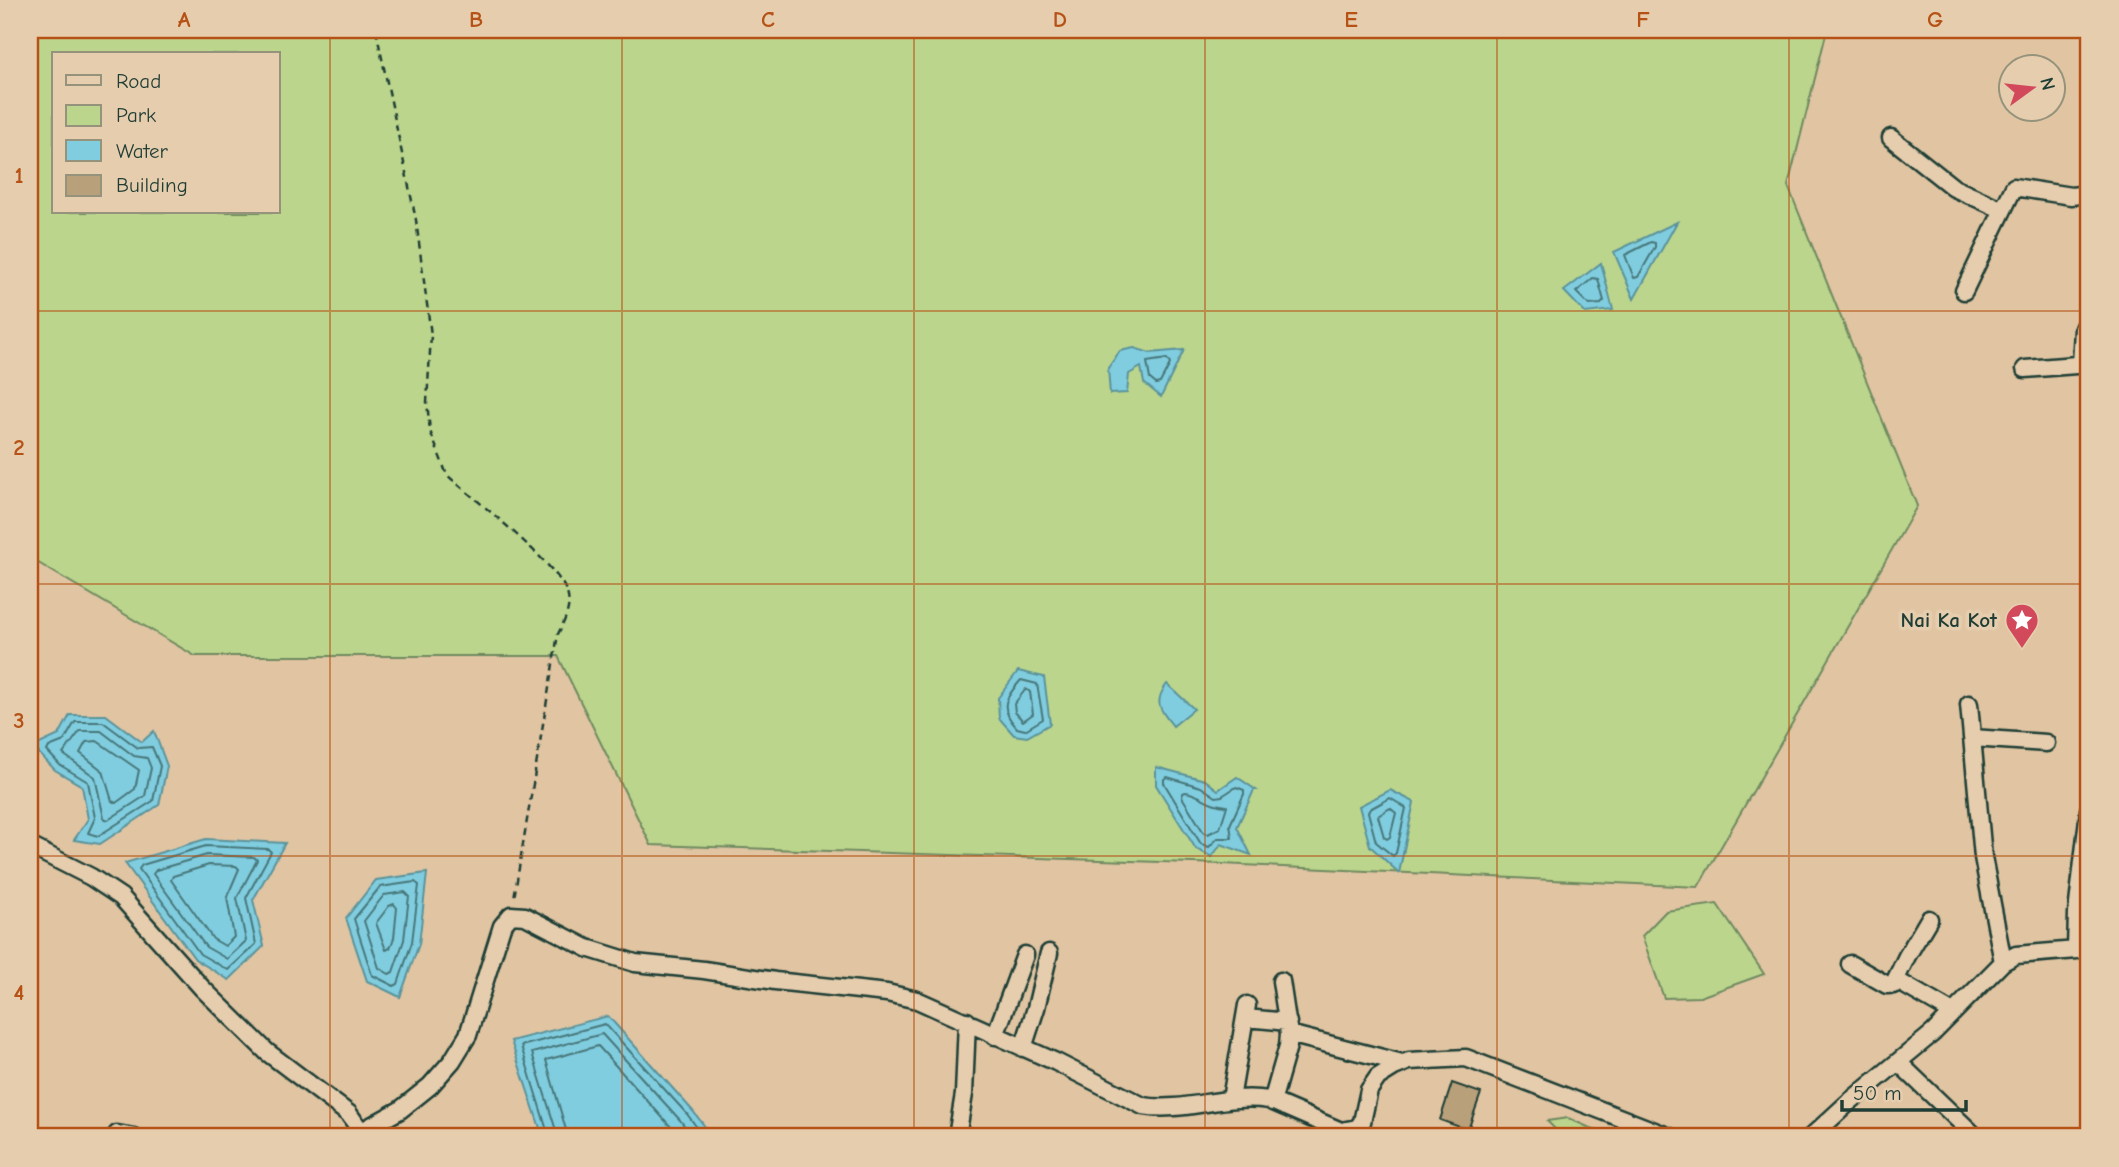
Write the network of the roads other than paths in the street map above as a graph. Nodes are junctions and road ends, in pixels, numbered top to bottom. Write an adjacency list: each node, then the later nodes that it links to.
1 (1891, 138): 3 (street)
2 (2089, 194): 3 (street)
3 (2003, 210): 4 (street)
4 (1964, 291)
5 (2089, 317): 6 (street)
6 (2085, 364): 7 (street)
7 (2025, 369)
8 (1969, 704): 9 (street)
9 (1972, 738): 10 (street); 17 (street)
10 (2046, 743)
11 (2089, 810): 14 (street)
12 (30, 846): 32 (street)
13 (1929, 919): 20 (street)
14 (2083, 949): 17 (street)
15 (1049, 953): 25 (street)
16 (1025, 955): 24 (street)
17 (2003, 962): 21 (street)
18 (1850, 964): 20 (street)
19 (1281, 981): 23 (street)
20 (1893, 985): 21 (street)
21 (1953, 1013): 26 (street)
22 (967, 1021): 24 (street); 32 (street); 34 (street)
23 (1289, 1028): 27 (street); 28 (street); 29 (street)
24 (995, 1036): 25 (street)
25 (1023, 1048): 28 (street)
26 (1898, 1062): 36 (street); 37 (street)
27 (1402, 1063): 31 (street); 35 (street)
28 (1230, 1099): 29 (street)
29 (1272, 1102): 31 (street)
30 (117, 1134): 33 (street)
31 (1348, 1134)
32 (359, 1135)
33 (134, 1137)
34 (957, 1137)
35 (1670, 1137)
36 (1811, 1137)
37 (1976, 1137)

